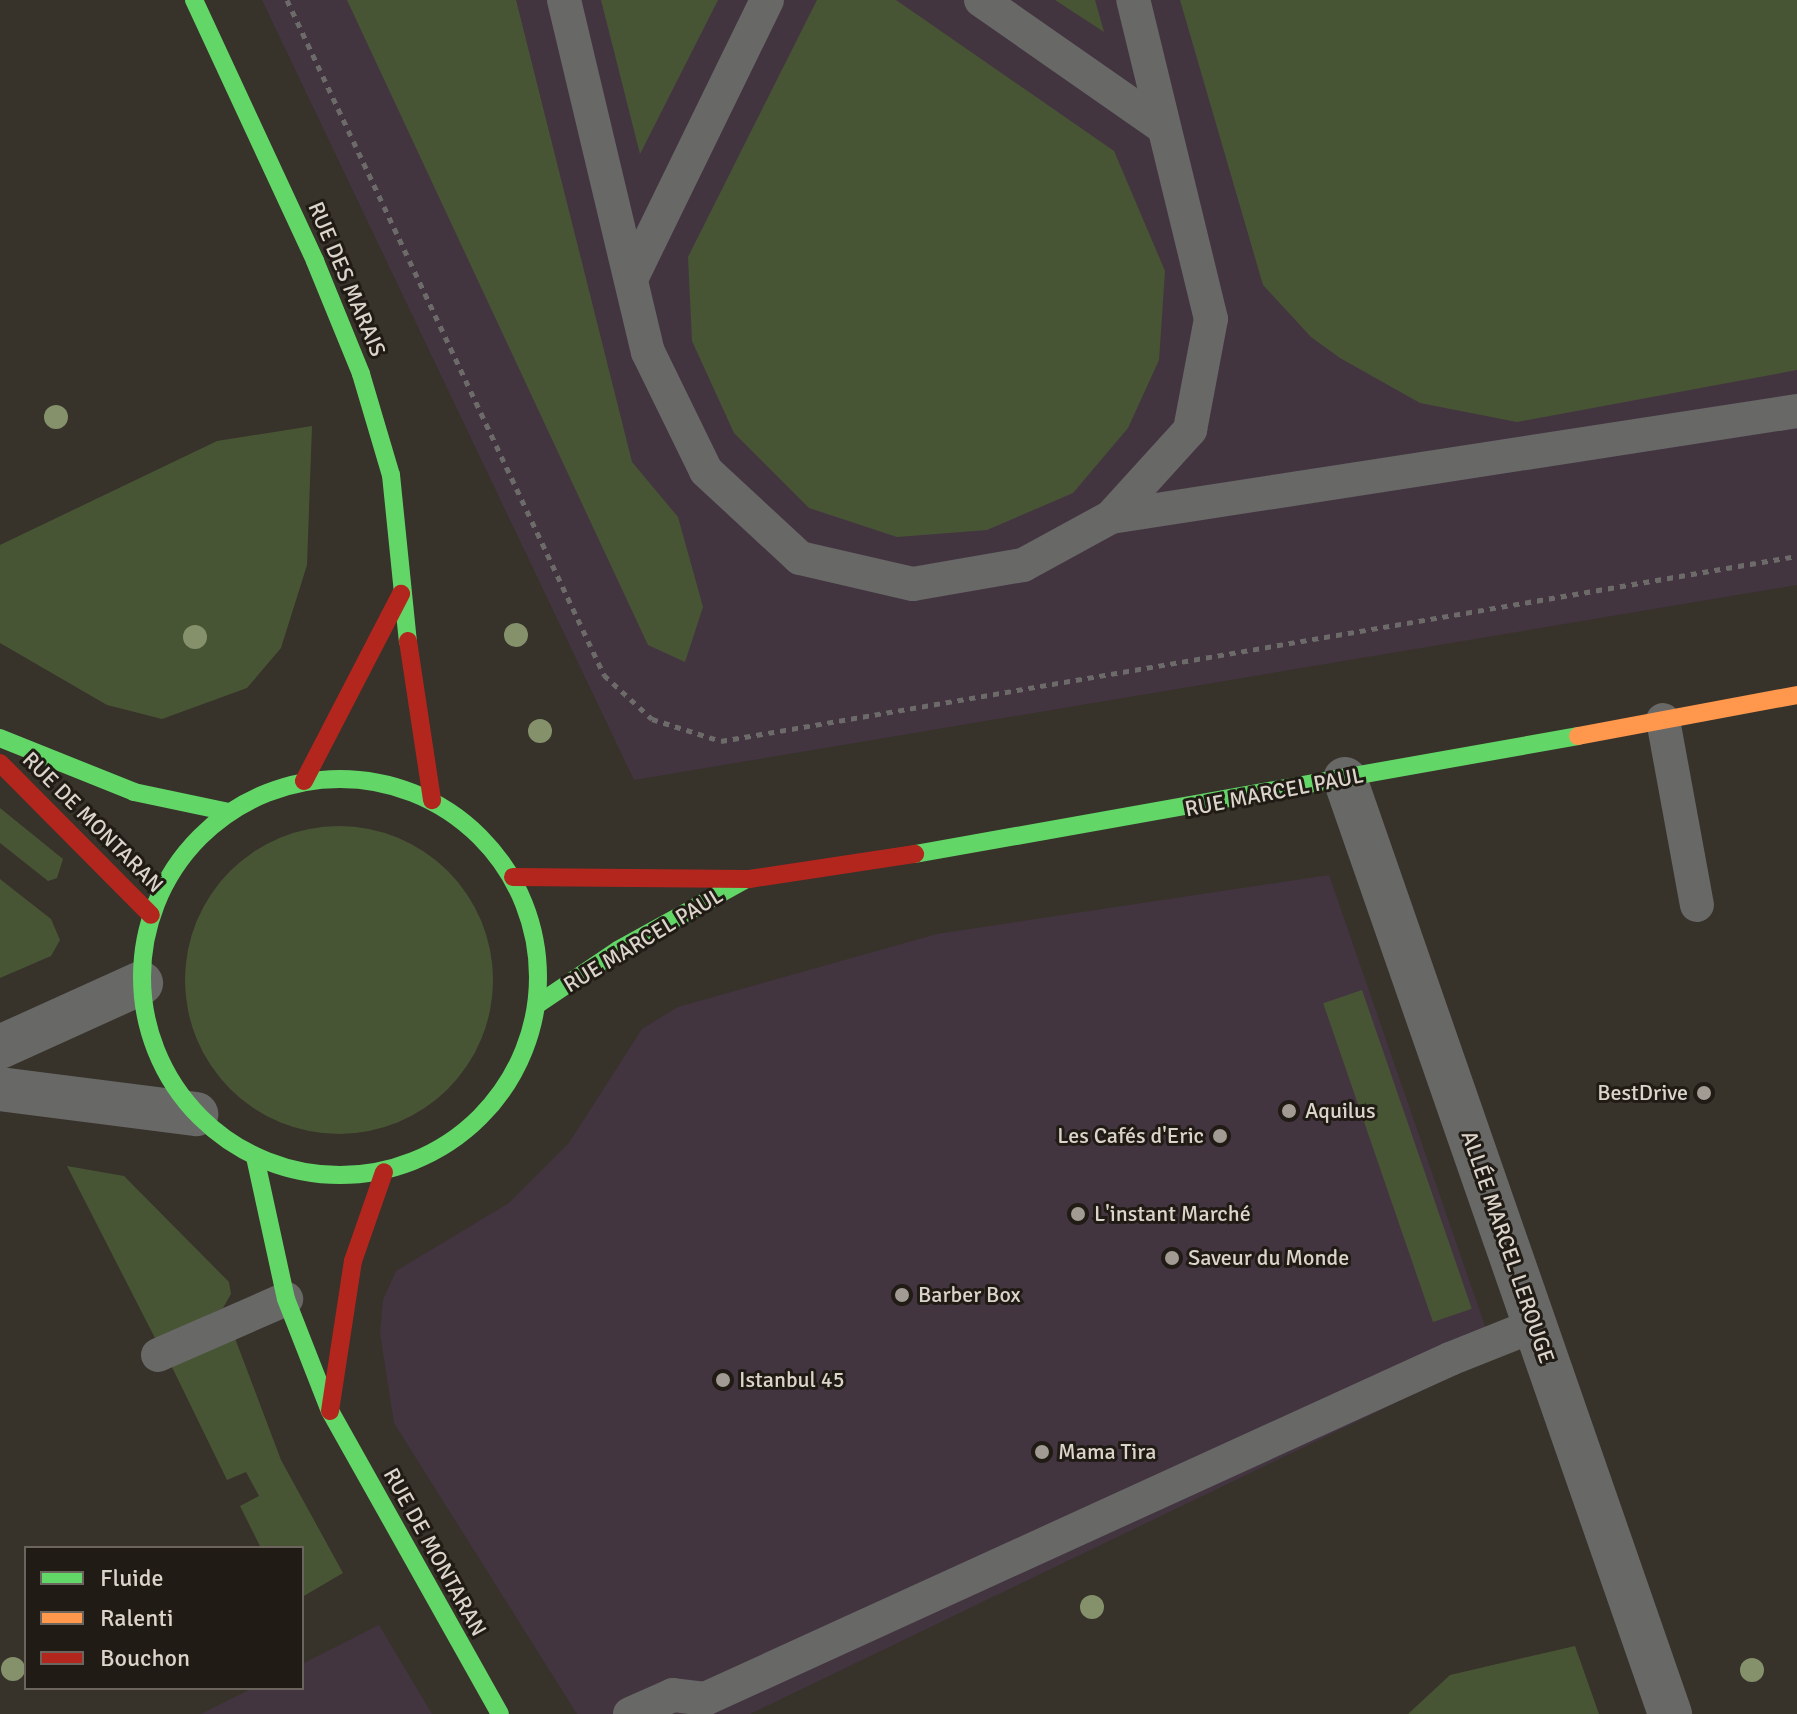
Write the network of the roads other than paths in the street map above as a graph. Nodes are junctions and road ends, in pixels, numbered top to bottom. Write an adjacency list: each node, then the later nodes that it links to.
1 (194, 0): 10 (street, RUE DES MARAIS)
2 (564, 0): 7 (lane)
3 (767, 0): 7 (lane)
4 (981, 0): 6 (lane)
5 (1133, 0): 6 (lane)
6 (1163, 127): 9 (lane)
7 (631, 279): 9 (lane)
8 (1797, 411): 9 (lane)
9 (1111, 517)
10 (401, 594): 16 (street); 17 (street, RUE DES MARAIS)
11 (1797, 695): 12 (street, RUE MARCEL PAUL)
12 (1663, 720): 15 (street, RUE MARCEL PAUL); 21 (lane)
13 (0, 738): 18 (street, RUE DE MONTARAN)
14 (0, 763): 22 (street, RUE DE MONTARAN)
15 (1345, 779): 20 (street, RUE MARCEL PAUL); 31 (street, ALLÉE MARCEL LEROUGE)
16 (304, 781): 17 (street, RUE DE MONTARAN); 18 (street, RUE DE MONTARAN)
17 (432, 800): 19 (street, RUE DE MONTARAN)
18 (229, 812): 22 (street, RUE DE MONTARAN)
19 (513, 877): 20 (street, RUE MARCEL PAUL); 24 (street, RUE DE MONTARAN)
20 (749, 879): 24 (street, RUE MARCEL PAUL)
21 (1697, 905)
22 (151, 915): 23 (street, RUE DE MONTARAN)
23 (141, 983): 25 (street); 27 (street, RUE DE MONTARAN)
24 (538, 1004): 29 (street, RUE DE MONTARAN)
25 (0, 1047)
26 (0, 1089): 27 (street)
27 (196, 1114): 28 (street, RUE DE MONTARAN)
28 (255, 1157): 29 (street, RUE DE MONTARAN); 30 (street, RUE DE MONTARAN)
29 (384, 1172): 33 (street)
30 (286, 1299): 32 (lane); 33 (street, RUE DE MONTARAN)
31 (1535, 1325): 35 (lane); 36 (street, ALLÉE MARCEL LEROUGE)
32 (158, 1355)
33 (330, 1411): 34 (street, RUE DE MONTARAN)
34 (500, 1714)
35 (630, 1714)
36 (1670, 1714)

